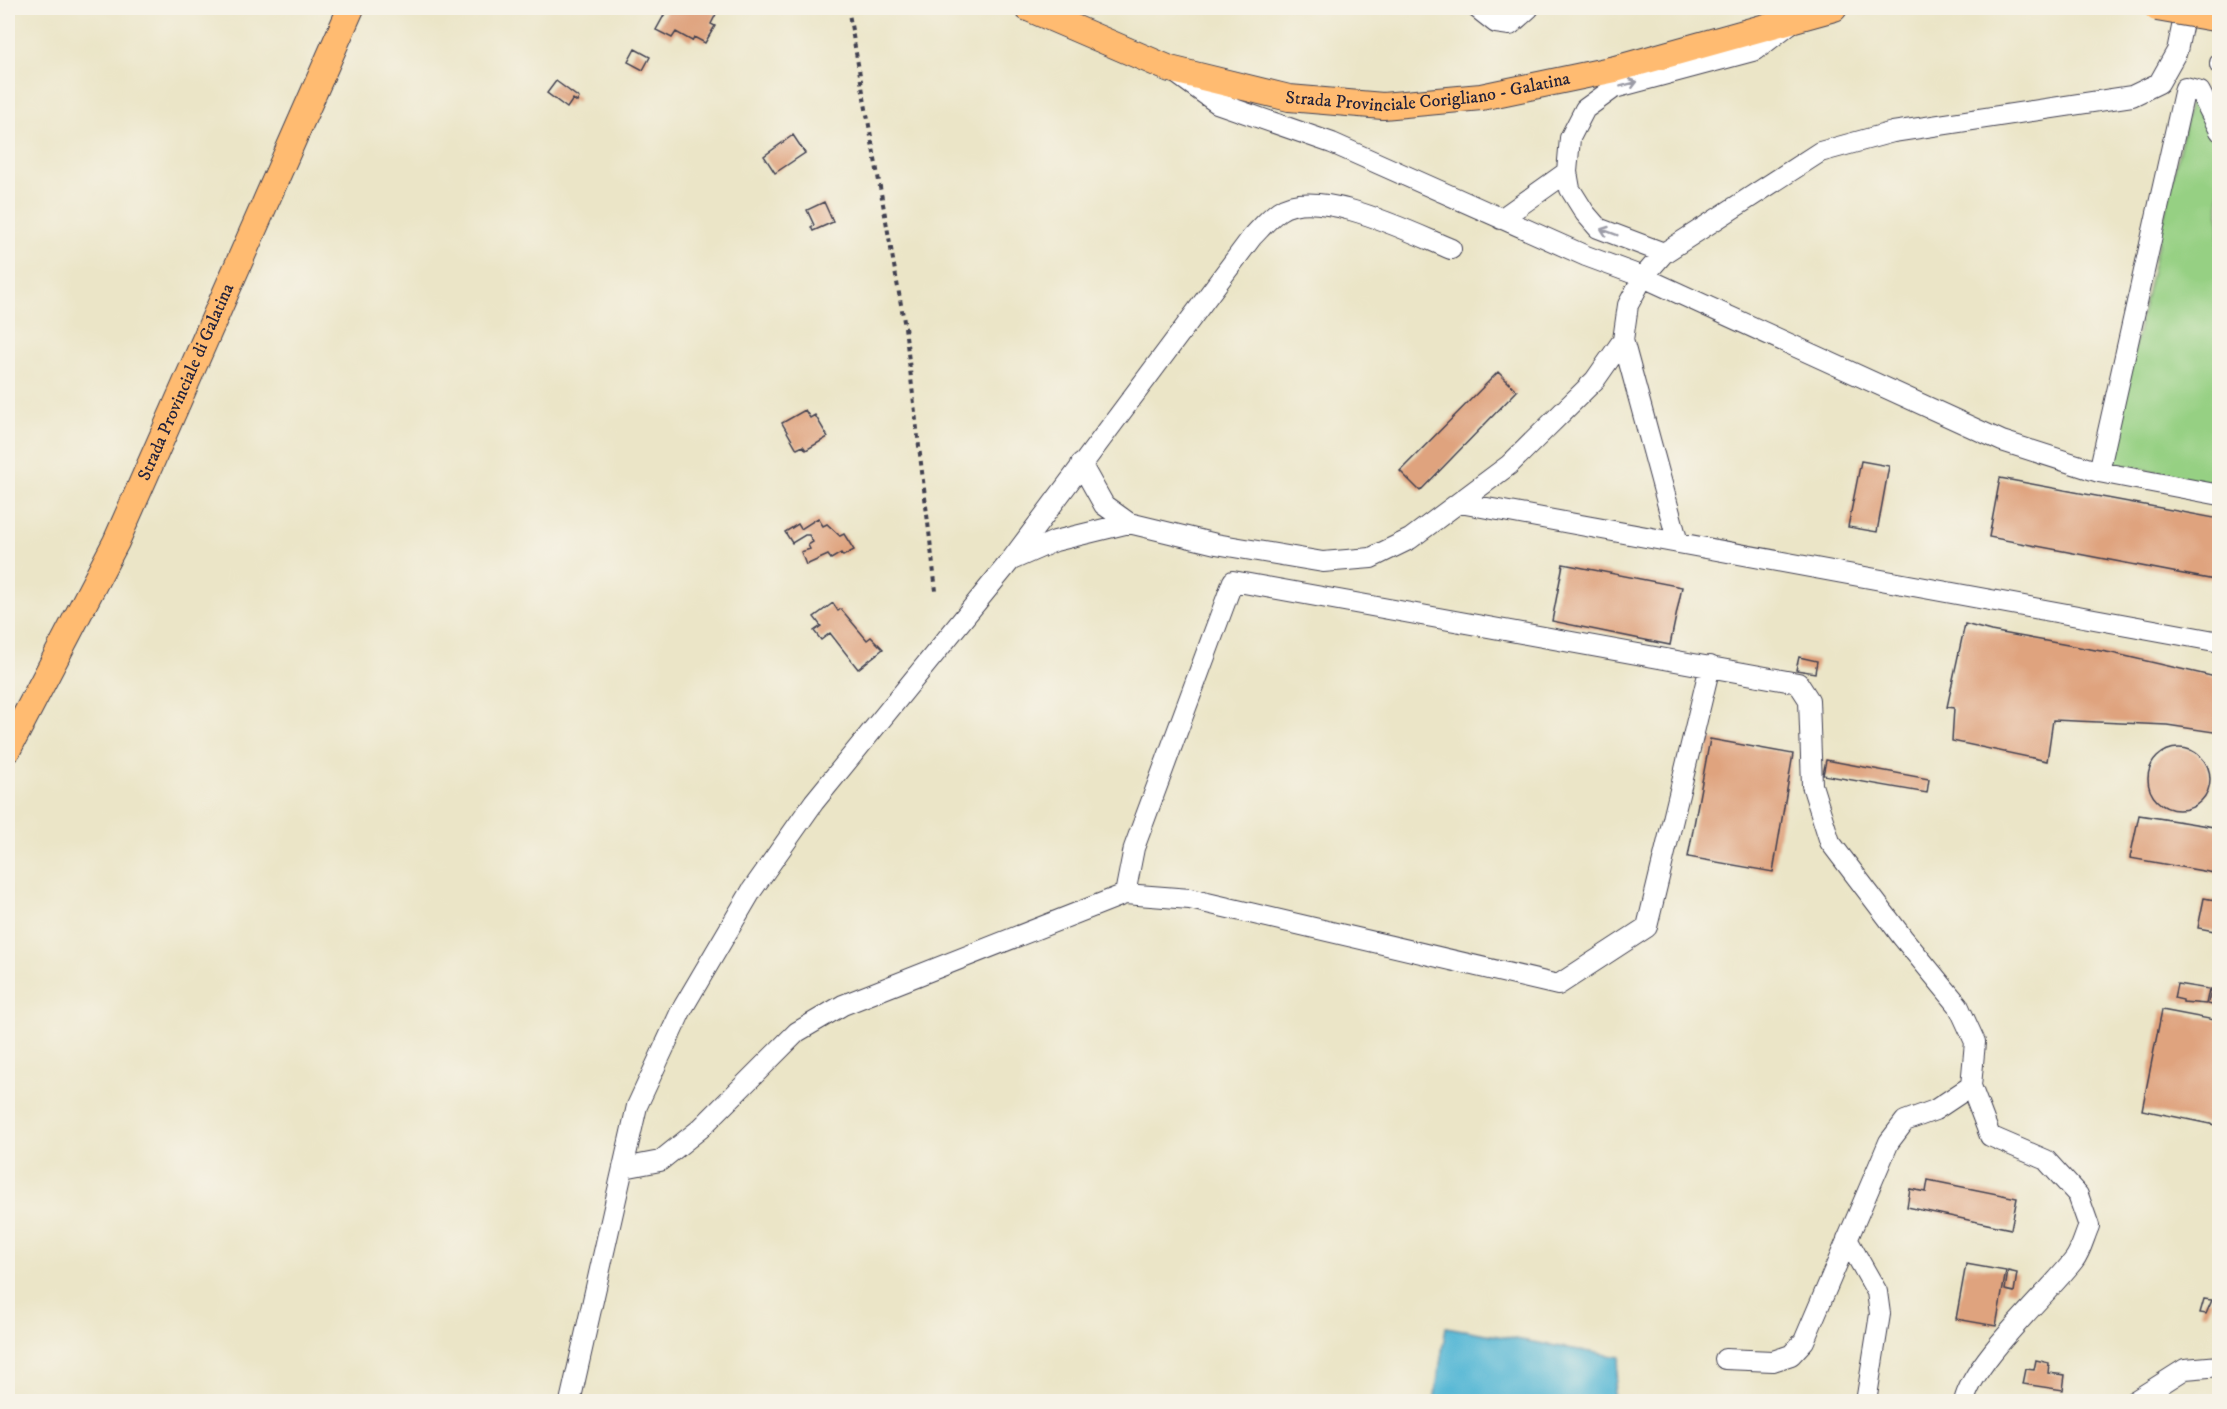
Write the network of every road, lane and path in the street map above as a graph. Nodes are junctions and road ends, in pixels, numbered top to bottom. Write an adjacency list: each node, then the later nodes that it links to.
1 (351, 8): 29 (main road, Strada Provinciale di Galatina)
2 (848, 8): 26 (path)
3 (1028, 8): 11 (main road, Strada Provinciale Corigliano - Galatina)
4 (1477, 8): 5 (street)
5 (1529, 8)
6 (1834, 8): 9 (main road, Strada Provinciale Corigliano - Galatina)
7 (2157, 8): 10 (main road, bridge)
8 (2186, 8): 16 (street)
9 (1798, 18): 11 (main road, Strada Provinciale Corigliano - Galatina); 13 (street, one-way to 9)
10 (2220, 19)
11 (1170, 69): 14 (street)
12 (2220, 131): 20 (street)
13 (1567, 171): 14 (street); 16 (street, one-way to 13)
14 (1501, 219): 17 (street)
15 (1451, 249): 19 (street)
16 (1664, 253): 17 (street)
17 (1643, 277): 18 (street); 20 (street)
18 (1623, 340): 22 (street); 24 (street)
19 (1081, 464): 23 (street); 25 (street)
20 (2099, 472): 21 (street)
21 (2220, 495)
22 (1460, 503): 23 (street); 24 (street)
23 (1129, 523): 25 (street)
24 (1678, 543): 27 (street)
25 (1011, 560): 32 (street)
26 (936, 591)
27 (2220, 642)
28 (1710, 666): 30 (street); 30 (street); 31 (street)
29 (8, 749)
30 (1125, 894): 32 (street)
31 (1971, 1086): 33 (street); 38 (street)
32 (624, 1168): 36 (street)
33 (1847, 1239): 34 (street); 37 (street)
34 (1725, 1359)
35 (2220, 1366): 39 (street)
36 (570, 1401)
37 (1866, 1401)
38 (1965, 1401)
39 (2133, 1401)

